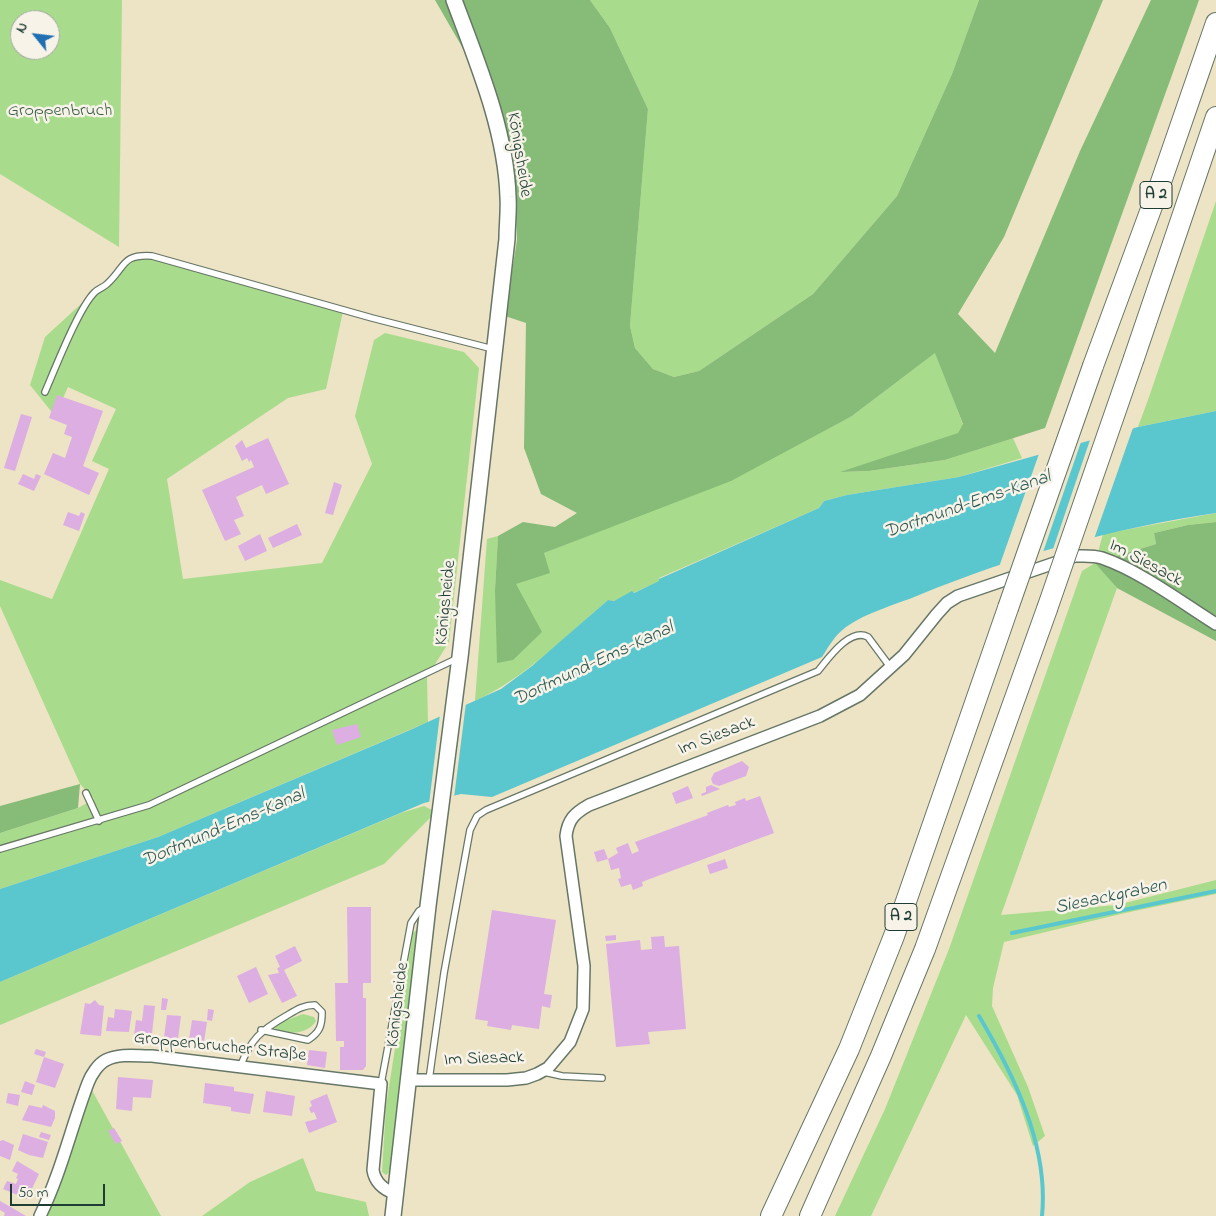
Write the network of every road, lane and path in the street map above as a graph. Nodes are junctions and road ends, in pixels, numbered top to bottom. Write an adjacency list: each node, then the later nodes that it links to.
1 (454, 0): 4 (main road, Königsheide)
2 (1216, 23): 23 (highway, A 2, bridge)
3 (1216, 117): 24 (highway, A 2, bridge)
4 (495, 350): 5 (lane); 7 (main road, Königsheide)
5 (45, 392)
6 (1216, 624): 8 (street, Im Siesack)
7 (460, 657): 10 (lane); 12 (main road, Königsheide)
8 (891, 668): 15 (street, Im Siesack); 18 (lane)
9 (86, 793): 10 (lane)
10 (99, 821): 11 (lane)
11 (0, 849)
12 (428, 906): 17 (main road, Königsheide); 19 (lane)
13 (261, 1030): 13 (lane); 14 (lane)
14 (240, 1067): 19 (street, Groppenbrucher Straße); 21 (street, Groppenbrucher Straße)
15 (542, 1072): 16 (lane); 18 (street, Im Siesack)
16 (602, 1078)
17 (408, 1080): 18 (street, Im Siesack); 20 (main road, Königsheide)
18 (429, 1080)
19 (381, 1084): 20 (street)
20 (396, 1194): 22 (main road, Königsheide)
21 (40, 1216)
22 (393, 1216)
23 (771, 1216)
24 (810, 1216)

